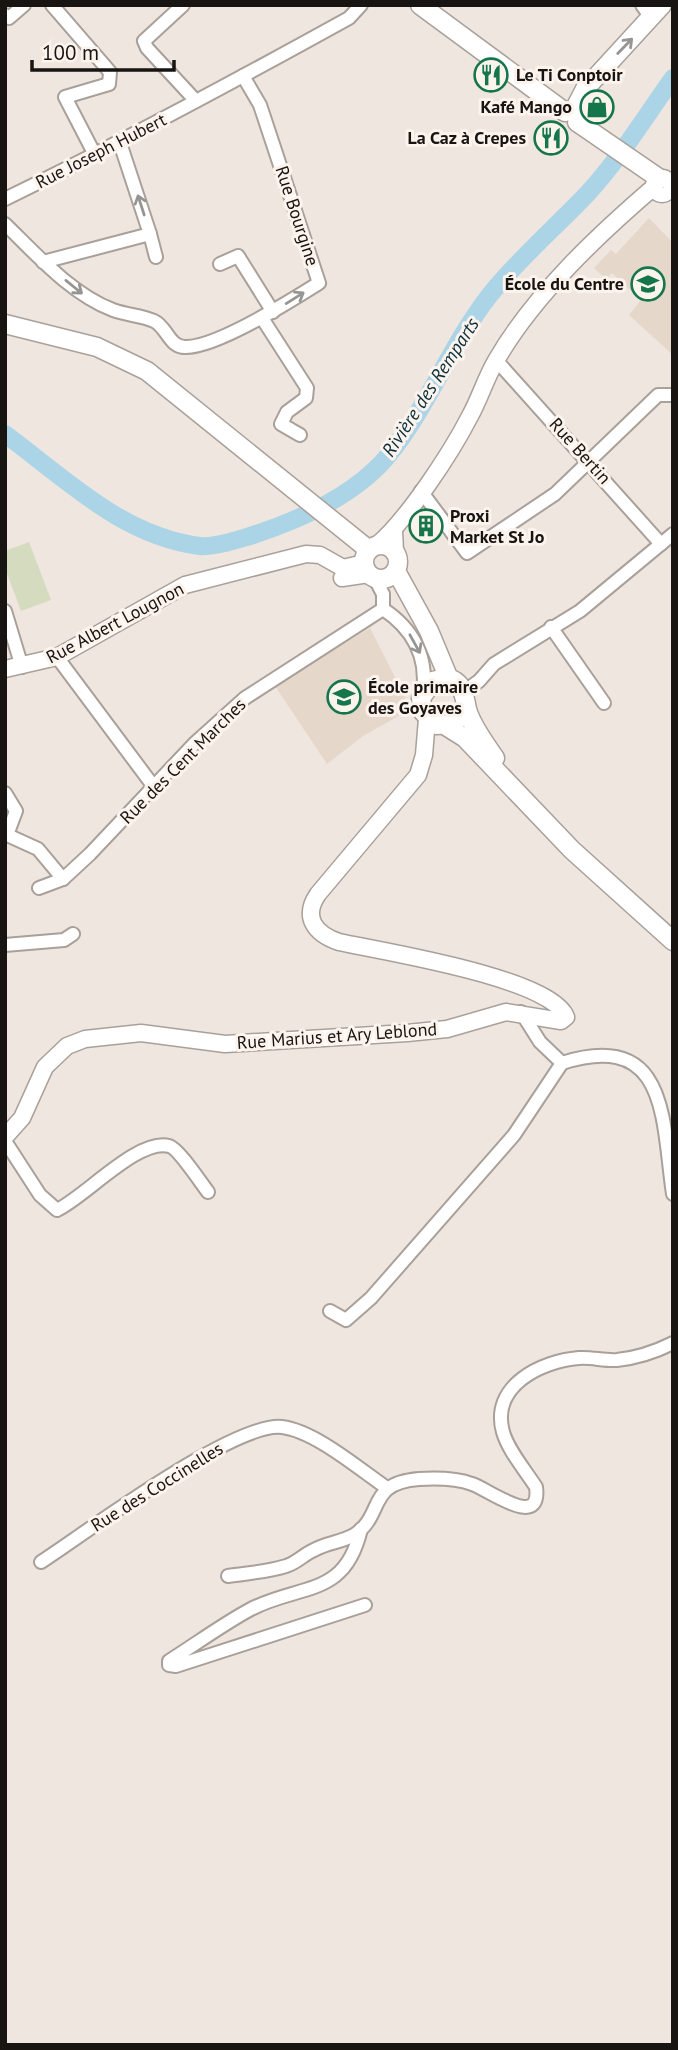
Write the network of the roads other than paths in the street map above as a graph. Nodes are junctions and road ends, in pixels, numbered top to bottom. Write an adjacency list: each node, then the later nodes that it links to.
1 (24, 5): 8 (street)
2 (52, 5): 13 (street)
3 (183, 5): 10 (street)
4 (361, 5): 9 (street, Rue Joseph Hubert)
5 (420, 5): 11 (main road)
6 (662, 5): 7 (main road)
7 (645, 14): 11 (main road, one-way to 7)
8 (5, 15)
9 (243, 76): 10 (street, Rue Joseph Hubert); 21 (street, Rue Bourgine, one-way to 9)
10 (196, 101): 12 (street, Rue Joseph Hubert)
11 (577, 119): 14 (main road)
12 (120, 143): 13 (street, Rue Joseph Hubert); 17 (street, one-way to 12)
13 (95, 155): 15 (street, Rue Joseph Hubert)
14 (662, 182): 23 (main road)
15 (5, 199)
16 (5, 225): 19 (street, Rue Bourgine)
17 (150, 234): 18 (street); 19 (street)
18 (156, 257)
19 (43, 262): 21 (street, Rue Bourgine, one-way to 21)
20 (220, 264): 21 (street)
21 (267, 315): 25 (street)
22 (5, 324): 32 (main road)
23 (496, 360): 26 (street, Rue Bertin); 27 (main road)
24 (673, 395): 26 (street)
25 (300, 435)
26 (591, 462): 27 (street); 30 (street, Rue Bertin)
27 (421, 491): 28 (main road)
28 (394, 531): 31 (main road); 32 (main road)
29 (673, 534): 30 (street)
30 (661, 544): 35 (street)
31 (396, 552): 32 (main road)
32 (377, 565): 33 (street); 36 (main road); 37 (main road, Rue Albert Lougnon)
33 (383, 609): 41 (street, one-way to 41); 45 (street, Rue des Cent Marches)
34 (5, 611): 38 (street)
35 (551, 627): 42 (street); 43 (street)
36 (437, 656): 40 (main road); 41 (main road)
37 (57, 657): 38 (main road, Rue Albert Lougnon); 45 (street)
38 (22, 667): 39 (main road, Rue Albert Lougnon)
39 (5, 669)
40 (449, 679): 41 (main road); 42 (main road)
41 (425, 689): 44 (main road)
42 (466, 700): 44 (main road); 47 (main road)
43 (604, 703)
44 (438, 724): 47 (main road); 54 (main road, Rue Marius et Ary Leblond)
45 (154, 787): 49 (street, Rue des Cent Marches)
46 (5, 793): 48 (street)
47 (522, 794): 52 (main road)
48 (6, 835): 49 (street)
49 (62, 878): 50 (street)
50 (39, 888)
51 (73, 934): 53 (street)
52 (666, 936)
53 (5, 945)
54 (521, 1012): 55 (street); 56 (main road, Rue Marius et Ary Leblond)
55 (562, 1063): 58 (street); 59 (street)
56 (5, 1139): 57 (street)
57 (208, 1192)
58 (673, 1194)
59 (330, 1311)
60 (673, 1343): 61 (street)
61 (387, 1488): 62 (street); 63 (street, Rue des Coccinelles)
62 (361, 1529): 64 (street); 65 (street)
63 (41, 1562)
64 (228, 1576)
65 (365, 1605)

